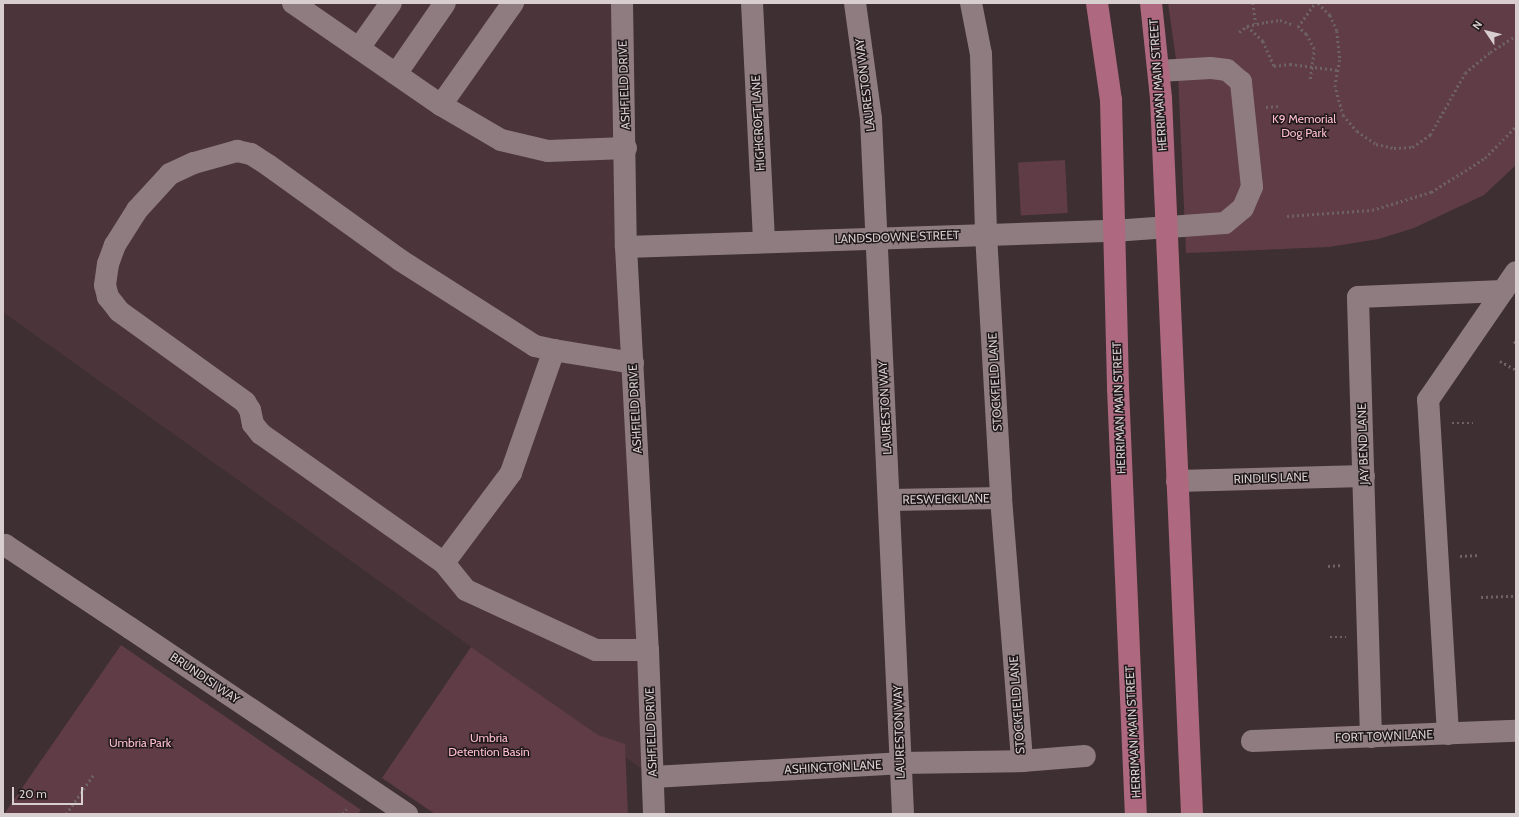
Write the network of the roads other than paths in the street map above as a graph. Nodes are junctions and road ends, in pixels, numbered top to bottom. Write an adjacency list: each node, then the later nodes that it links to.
1 (391, 3): 11 (street)
2 (445, 3): 13 (street)
3 (513, 3): 14 (street)
4 (622, 3): 15 (street, ASHFIELD DRIVE)
5 (752, 3): 20 (street, HIGHCROFT LANE)
6 (855, 3): 19 (street, LAURESTON WAY)
7 (972, 3): 18 (street, STOCKFIELD LANE)
8 (1097, 3): 17 (main road, HERRIMAN MAIN STREET)
9 (1151, 3): 12 (main road, HERRIMAN MAIN STREET)
10 (305, 6): 11 (street)
11 (359, 48): 13 (street)
12 (1159, 71): 16 (main road, HERRIMAN MAIN STREET); 16 (street, LANDSDOWNE STREET)
13 (396, 74): 14 (street)
14 (441, 105): 15 (street)
15 (626, 148): 21 (street, ASHFIELD DRIVE)
16 (1167, 228): 17 (street, LANDSDOWNE STREET); 27 (main road, HERRIMAN MAIN STREET)
17 (1113, 230): 18 (street, LANDSDOWNE STREET); 44 (main road, HERRIMAN MAIN STREET)
18 (986, 234): 19 (street, LANDSDOWNE STREET); 28 (street, STOCKFIELD LANE)
19 (875, 238): 20 (street, LANDSDOWNE STREET); 29 (street, LAURESTON WAY)
20 (764, 242): 21 (street, LANDSDOWNE STREET)
21 (626, 247): 25 (street, ASHFIELD DRIVE)
22 (1516, 272): 23 (street)
23 (1503, 291): 26 (street, JAY BEND LANE); 34 (street)
24 (554, 350): 25 (street); 31 (street); 31 (street)
25 (632, 363): 32 (street, ASHFIELD DRIVE)
26 (1364, 476): 27 (street, RINDLIS LANE); 35 (street, JAY BEND LANE)
27 (1177, 481): 45 (main road, HERRIMAN MAIN STREET)
28 (1001, 498): 29 (street, RESWEICK LANE); 38 (street, STOCKFIELD LANE)
29 (890, 500): 39 (street, LAURESTON WAY)
30 (3, 547): 41 (street, BRUNDISI WAY)
31 (444, 563): 32 (street)
32 (648, 650): 40 (street, ASHFIELD DRIVE)
33 (1516, 732): 34 (street, FORT TOWN LANE)
34 (1448, 734): 35 (street, FORT TOWN LANE)
35 (1371, 737): 36 (street, FORT TOWN LANE)
36 (1252, 741)
37 (1085, 756): 38 (street, ASHINGTON LANE)
38 (1022, 761): 39 (street, ASHINGTON LANE)
39 (900, 763): 40 (street, ASHINGTON LANE); 43 (street, LAURESTON WAY)
40 (653, 777): 42 (street, ASHFIELD DRIVE)
41 (407, 814)
42 (654, 814)
43 (903, 814)
44 (1136, 814)
45 (1192, 814)

